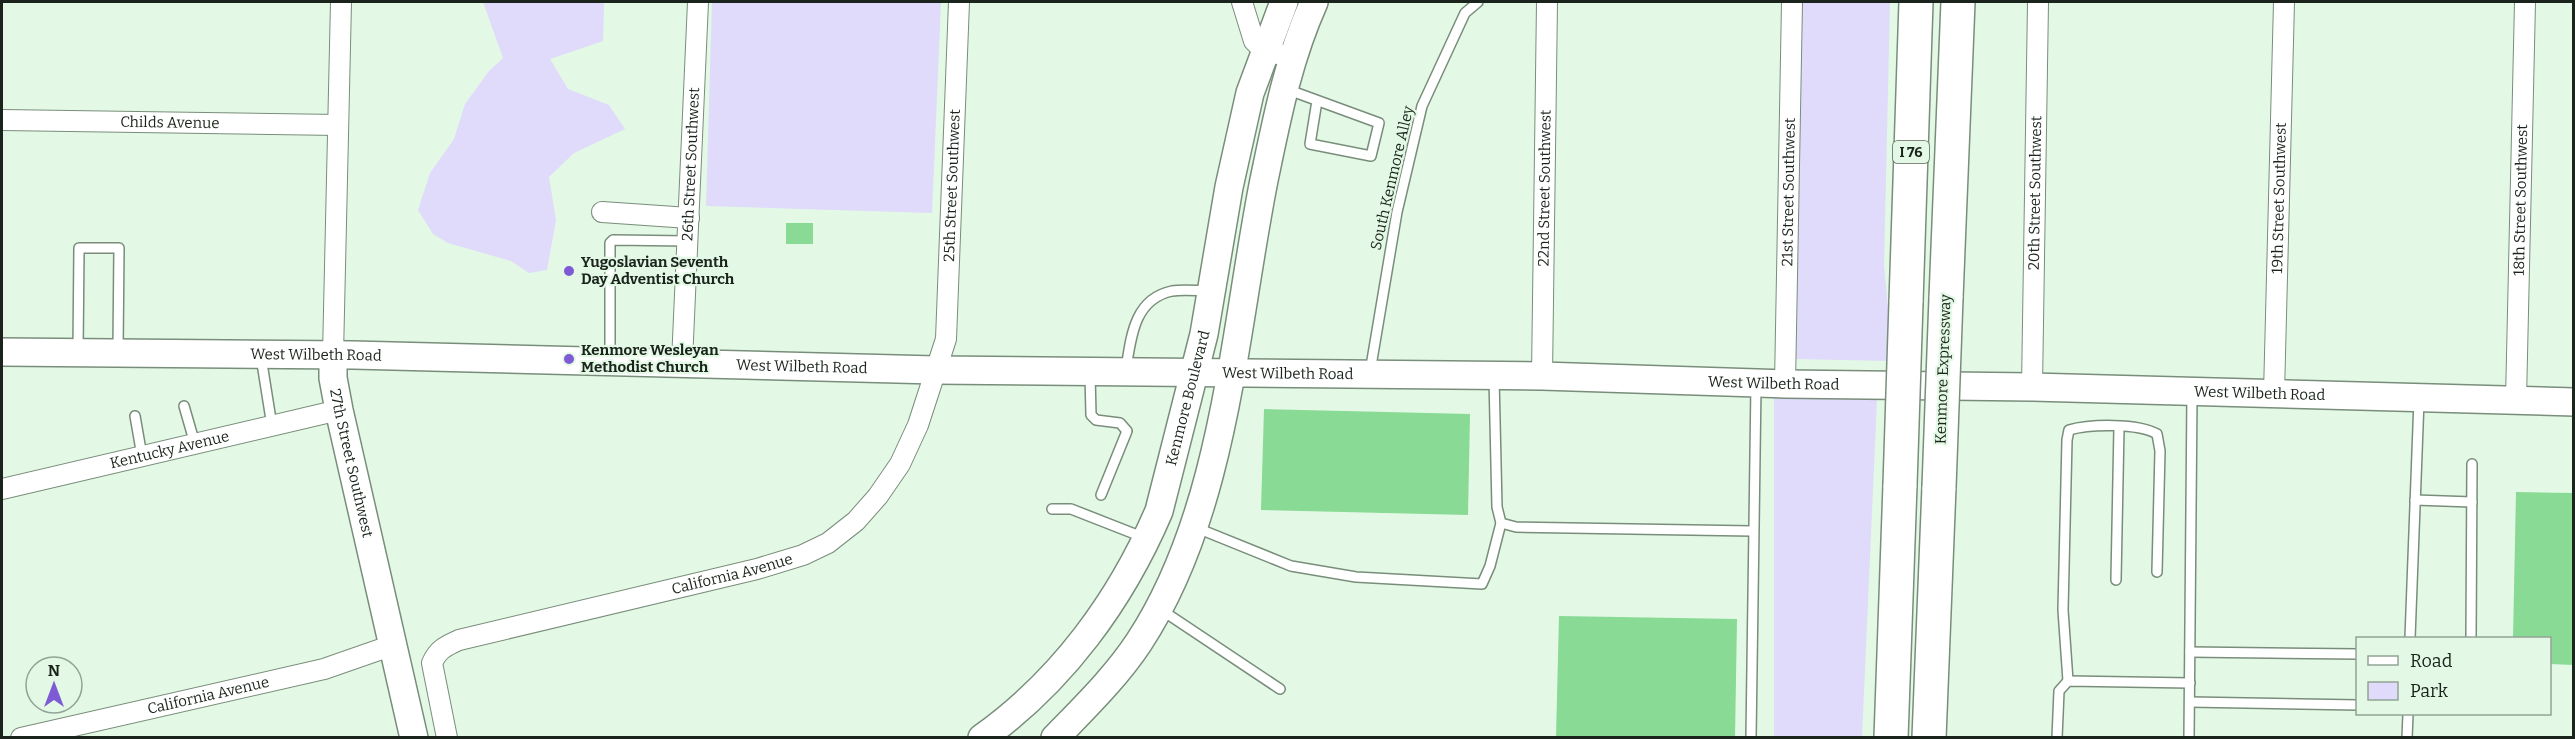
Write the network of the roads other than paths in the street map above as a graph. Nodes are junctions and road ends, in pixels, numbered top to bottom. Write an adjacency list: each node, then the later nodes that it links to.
1 (341, 2): 20 (street, 27th Street Southwest)
2 (698, 2): 22 (street, 26th Street Southwest)
3 (959, 2): 32 (street, 25th Street Southwest)
4 (1242, 2): 15 (street)
5 (1284, 2): 15 (main road, Kenmore Boulevard)
6 (1314, 2): 16 (main road)
7 (1478, 2): 37 (lane, South Kenmore Alley)
8 (1547, 2): 39 (street, 22nd Street Southwest)
9 (1792, 2): 41 (street, 21st Street Southwest)
10 (1916, 2): 85 (highway, I 76, bridge)
11 (1958, 2): 86 (highway, Kenmore Expressway / I 76, bridge)
12 (2038, 2): 42 (street, 20th Street Southwest)
13 (2284, 2): 44 (street, 19th Street Southwest)
14 (2524, 2): 46 (street, 18th Street Southwest)
15 (1264, 51): 16 (street); 24 (main road, Kenmore Boulevard)
16 (1292, 57): 17 (main road)
17 (1284, 88): 18 (lane); 36 (main road)
18 (1317, 101): 18 (lane)
19 (2, 120): 20 (street, Childs Avenue)
20 (338, 125): 29 (street, 27th Street Southwest)
21 (602, 212): 22 (street)
22 (689, 218): 23 (street, 26th Street Southwest)
23 (688, 241): 30 (lane); 31 (street, 26th Street Southwest)
24 (1211, 291): 34 (lane); 35 (main road, Kenmore Boulevard)
25 (2, 352): 26 (main road, West Wilbeth Road)
26 (78, 354): 27 (main road, West Wilbeth Road); 27 (lane)
27 (118, 354): 28 (main road, West Wilbeth Road)
28 (260, 355): 29 (main road, West Wilbeth Road); 51 (lane)
29 (333, 355): 30 (main road, West Wilbeth Road); 49 (main road, 27th Street Southwest)
30 (610, 361): 31 (main road, West Wilbeth Road)
31 (682, 362): 32 (main road, West Wilbeth Road)
32 (935, 370): 33 (main road, West Wilbeth Road); 81 (street, California Avenue)
33 (1090, 371): 34 (main road, West Wilbeth Road); 57 (lane)
34 (1125, 372): 35 (main road, West Wilbeth Road)
35 (1193, 373): 36 (main road, West Wilbeth Road); 64 (main road, Kenmore Boulevard)
36 (1231, 373): 37 (main road, West Wilbeth Road); 62 (main road)
37 (1369, 375): 38 (main road, West Wilbeth Road)
38 (1494, 376): 39 (main road, West Wilbeth Road); 61 (lane)
39 (1542, 376): 40 (main road, West Wilbeth Road)
40 (1756, 383): 41 (main road, West Wilbeth Road); 63 (lane)
41 (1785, 384): 42 (main road, West Wilbeth Road)
42 (2032, 387): 43 (main road, West Wilbeth Road)
43 (2192, 391): 44 (main road, West Wilbeth Road); 71 (lane)
44 (2274, 394): 45 (main road, West Wilbeth Road)
45 (2419, 398): 46 (main road, West Wilbeth Road); 58 (lane)
46 (2516, 400): 47 (main road, West Wilbeth Road)
47 (2574, 402)
48 (184, 406): 53 (lane)
49 (339, 410): 51 (street, Kentucky Avenue); 70 (main road, 27th Street Southwest)
50 (135, 416): 54 (lane)
51 (272, 426): 53 (street, Kentucky Avenue)
52 (2119, 427): 65 (lane); 66 (lane); 73 (lane)
53 (195, 444): 54 (street, Kentucky Avenue)
54 (142, 456): 56 (street, Kentucky Avenue)
55 (2472, 464): 59 (lane)
56 (2, 489)
57 (1101, 495)
58 (2415, 500): 59 (lane); 68 (lane)
59 (2472, 502): 69 (lane)
60 (1052, 509): 64 (lane)
61 (1501, 523): 62 (lane); 63 (lane)
62 (1195, 527): 67 (main road)
63 (1752, 531): 84 (lane)
64 (1147, 538): 82 (main road, Kenmore Boulevard)
65 (2157, 572)
66 (2116, 580)
67 (1158, 607): 75 (lane); 83 (main road)
68 (2410, 637)
69 (2472, 637)
70 (393, 645): 79 (street, California Avenue); 80 (main road, 27th Street Southwest)
71 (2190, 652): 72 (lane); 74 (lane)
72 (2356, 654)
73 (2068, 681): 74 (lane); 87 (lane)
74 (2190, 683): 76 (lane)
75 (1280, 689)
76 (2190, 702): 77 (lane); 88 (lane)
77 (2356, 705)
78 (2408, 715): 89 (lane)
79 (21, 738)
80 (414, 738)
81 (447, 738)
82 (982, 738)
83 (1055, 738)
84 (1751, 738)
85 (1891, 738)
86 (1929, 738)
87 (2057, 738)
88 (2189, 738)
89 (2407, 738)

